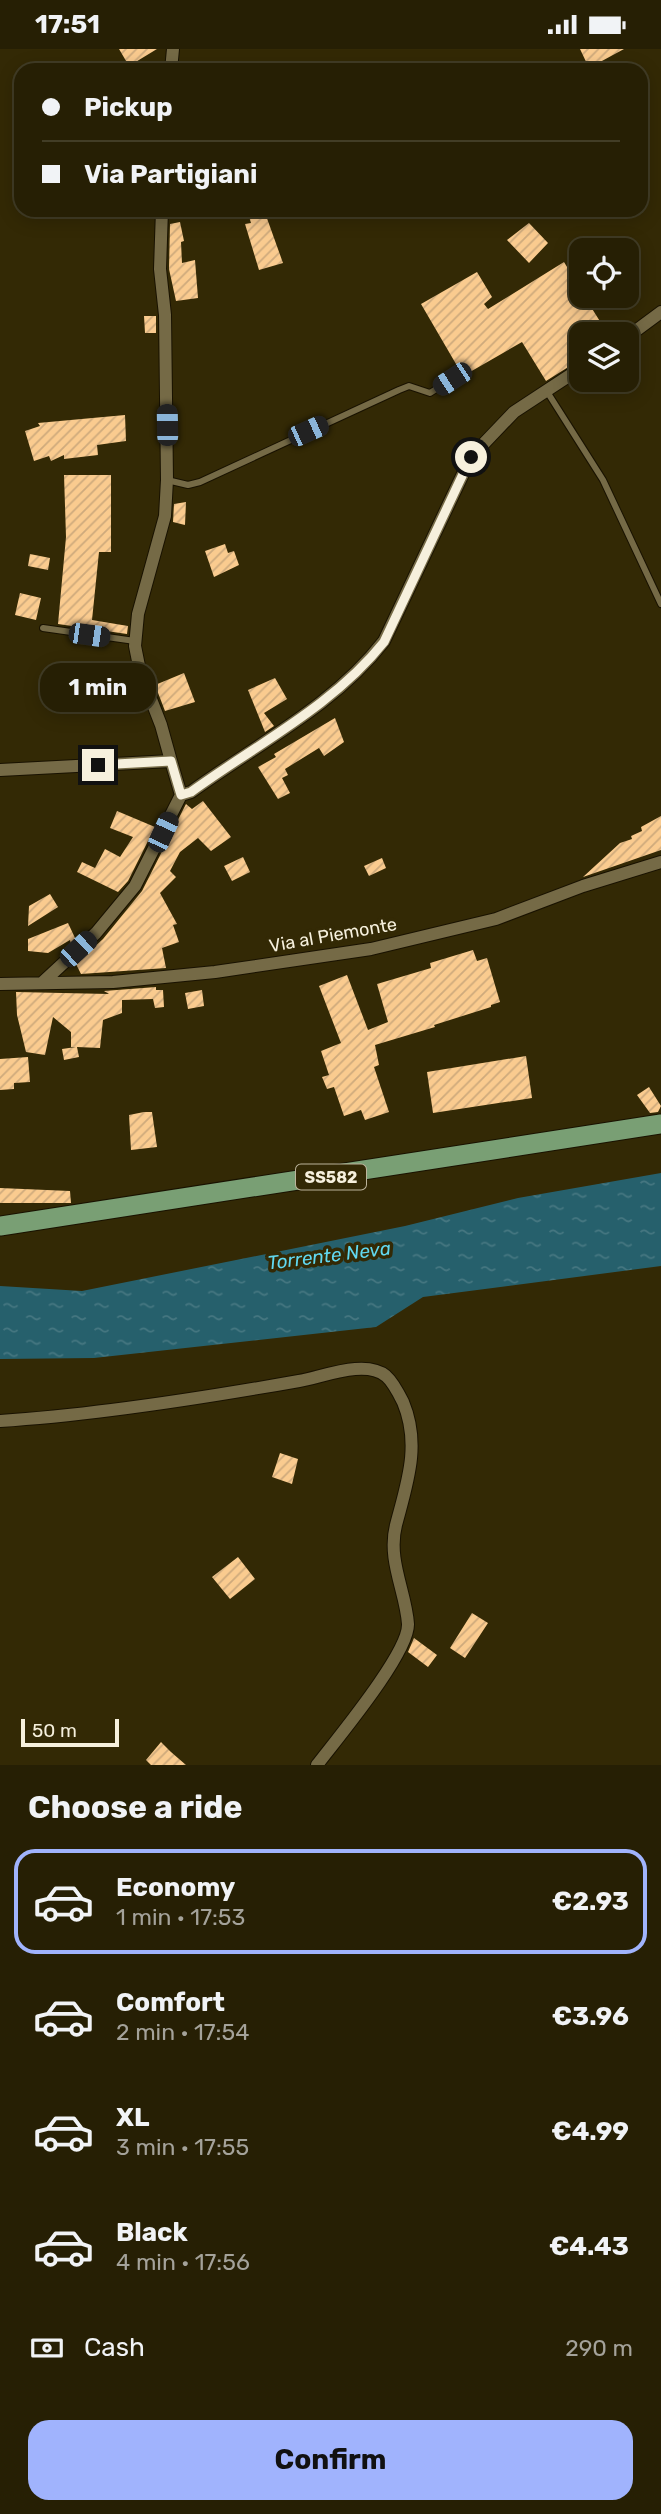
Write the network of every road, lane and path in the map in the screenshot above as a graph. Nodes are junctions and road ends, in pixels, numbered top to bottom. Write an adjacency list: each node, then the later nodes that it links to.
1 (162, 217): 7 (street)
2 (661, 312): 3 (street)
3 (639, 328)
4 (569, 375): 6 (street)
5 (452, 379): 7 (lane)
6 (546, 390): 8 (lane); 13 (street)
7 (167, 480): 10 (street)
8 (661, 604)
9 (43, 628): 10 (lane)
10 (135, 641): 11 (street)
11 (171, 761): 12 (street); 13 (street)
12 (0, 770)
13 (181, 795): 15 (street)
14 (661, 862): 15 (street, Via al Piemonte)
15 (43, 982): 16 (street, Via al Piemonte)
16 (0, 983)
17 (661, 1124): 18 (main road, SS582)
18 (0, 1226)
19 (0, 1421): 20 (street)
20 (317, 1765)

